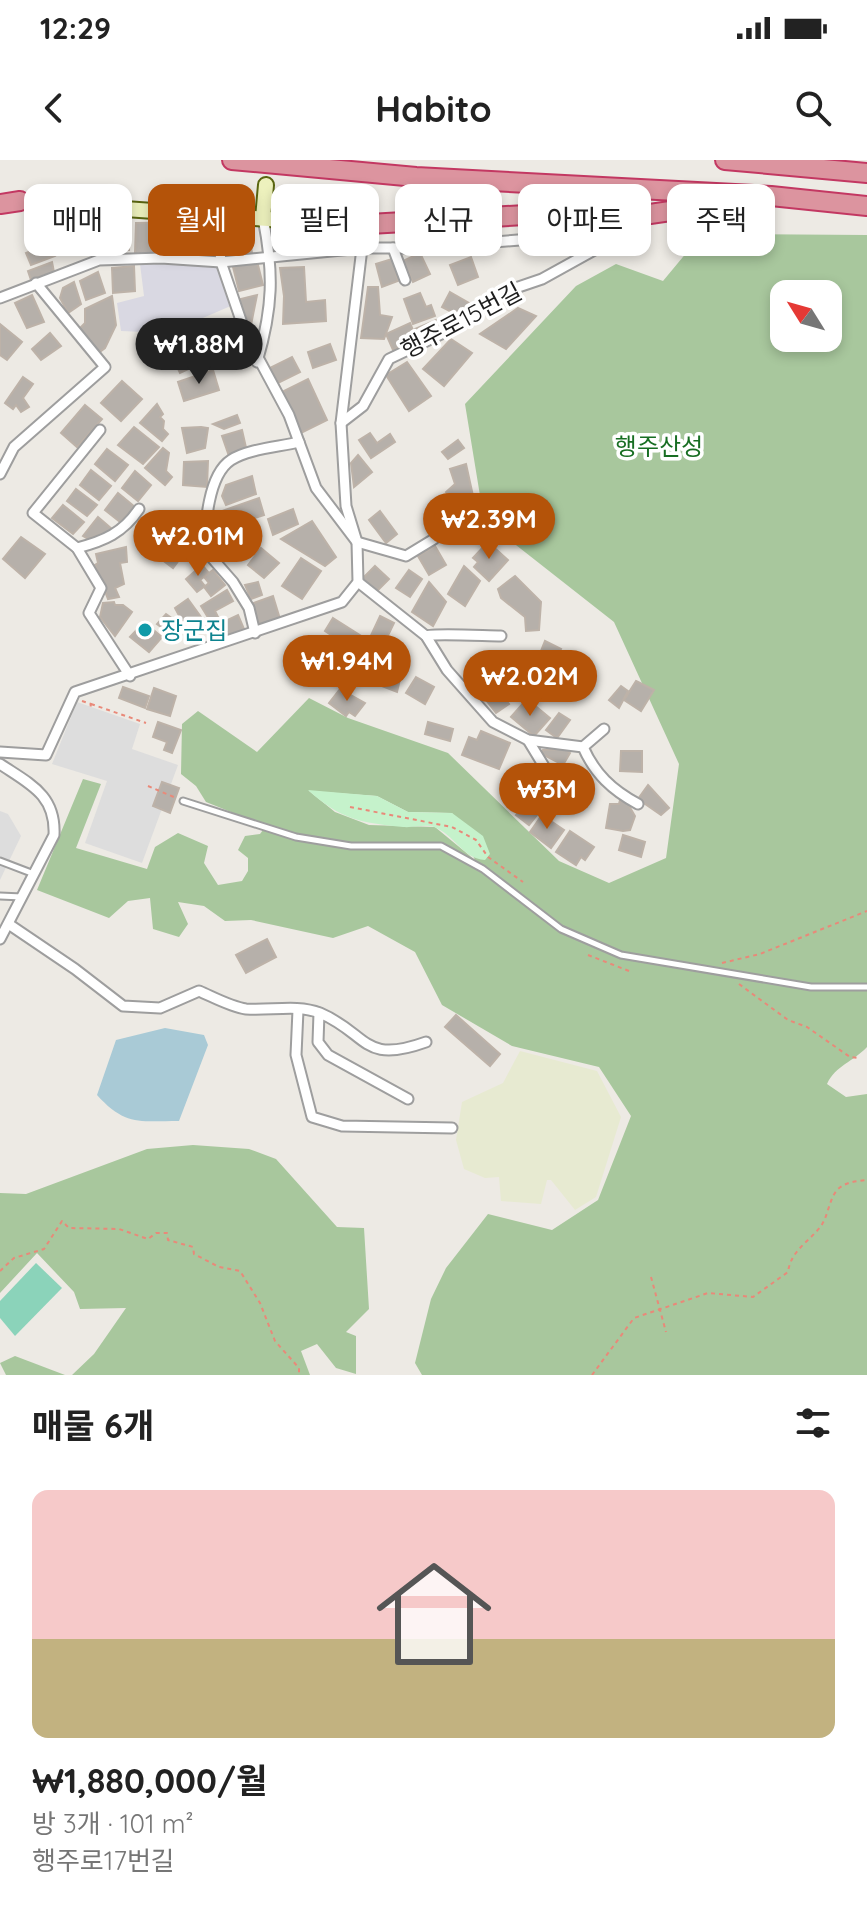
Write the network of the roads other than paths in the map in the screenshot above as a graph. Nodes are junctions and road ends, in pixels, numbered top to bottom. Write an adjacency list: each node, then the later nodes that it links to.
1 (232, 160): 5 (highway)
2 (725, 160): 3 (highway)
3 (867, 173)
4 (266, 185): 13 (main road)
5 (667, 190)
6 (775, 196): 9 (highway)
7 (20, 201): 8 (highway); 10 (main road)
8 (0, 202)
9 (867, 206)
10 (148, 209)
11 (667, 211): 15 (highway)
12 (255, 217): 13 (main road)
13 (263, 218): 14 (main road); 21 (street)
14 (271, 219)
15 (379, 223)
16 (379, 248): 17 (street, 행주로15번길)
17 (393, 248): 23 (street); 27 (street, 행주로15번길)
18 (220, 256): 22 (street)
19 (281, 256): 21 (street, 행주로15번길)
20 (361, 256): 27 (street)
21 (271, 257): 22 (street, 행주로15번길); 26 (street)
22 (221, 262): 24 (street, 행주로15번길); 26 (street)
23 (405, 280)
24 (36, 283): 25 (street, 행주로15번길); 30 (street)
25 (0, 298)
26 (257, 362): 29 (street)
27 (341, 423): 33 (street)
28 (100, 430): 34 (street)
29 (299, 442): 33 (street); 36 (street)
30 (0, 474)
31 (139, 509): 34 (street)
32 (434, 539): 33 (street)
33 (357, 542): 35 (street)
34 (77, 548): 39 (street)
35 (358, 582): 36 (street); 37 (street)
36 (255, 633): 39 (street)
37 (426, 636): 38 (street); 41 (street)
38 (501, 636)
39 (130, 676): 43 (street)
40 (604, 729): 42 (street)
41 (528, 740): 42 (street); 46 (street)
42 (583, 747): 47 (street)
43 (0, 752)
44 (0, 764): 49 (street)
45 (183, 801): 54 (lane)
46 (567, 804)
47 (638, 804)
48 (0, 861): 49 (lane)
49 (35, 874): 51 (street)
50 (0, 896): 51 (lane)
51 (22, 897): 52 (street)
52 (10, 925): 53 (street); 55 (street)
53 (0, 939)
54 (867, 987)
55 (298, 1010): 56 (street); 59 (street)
56 (319, 1013): 57 (street); 58 (street)
57 (426, 1042)
58 (408, 1099)
59 (452, 1128)

